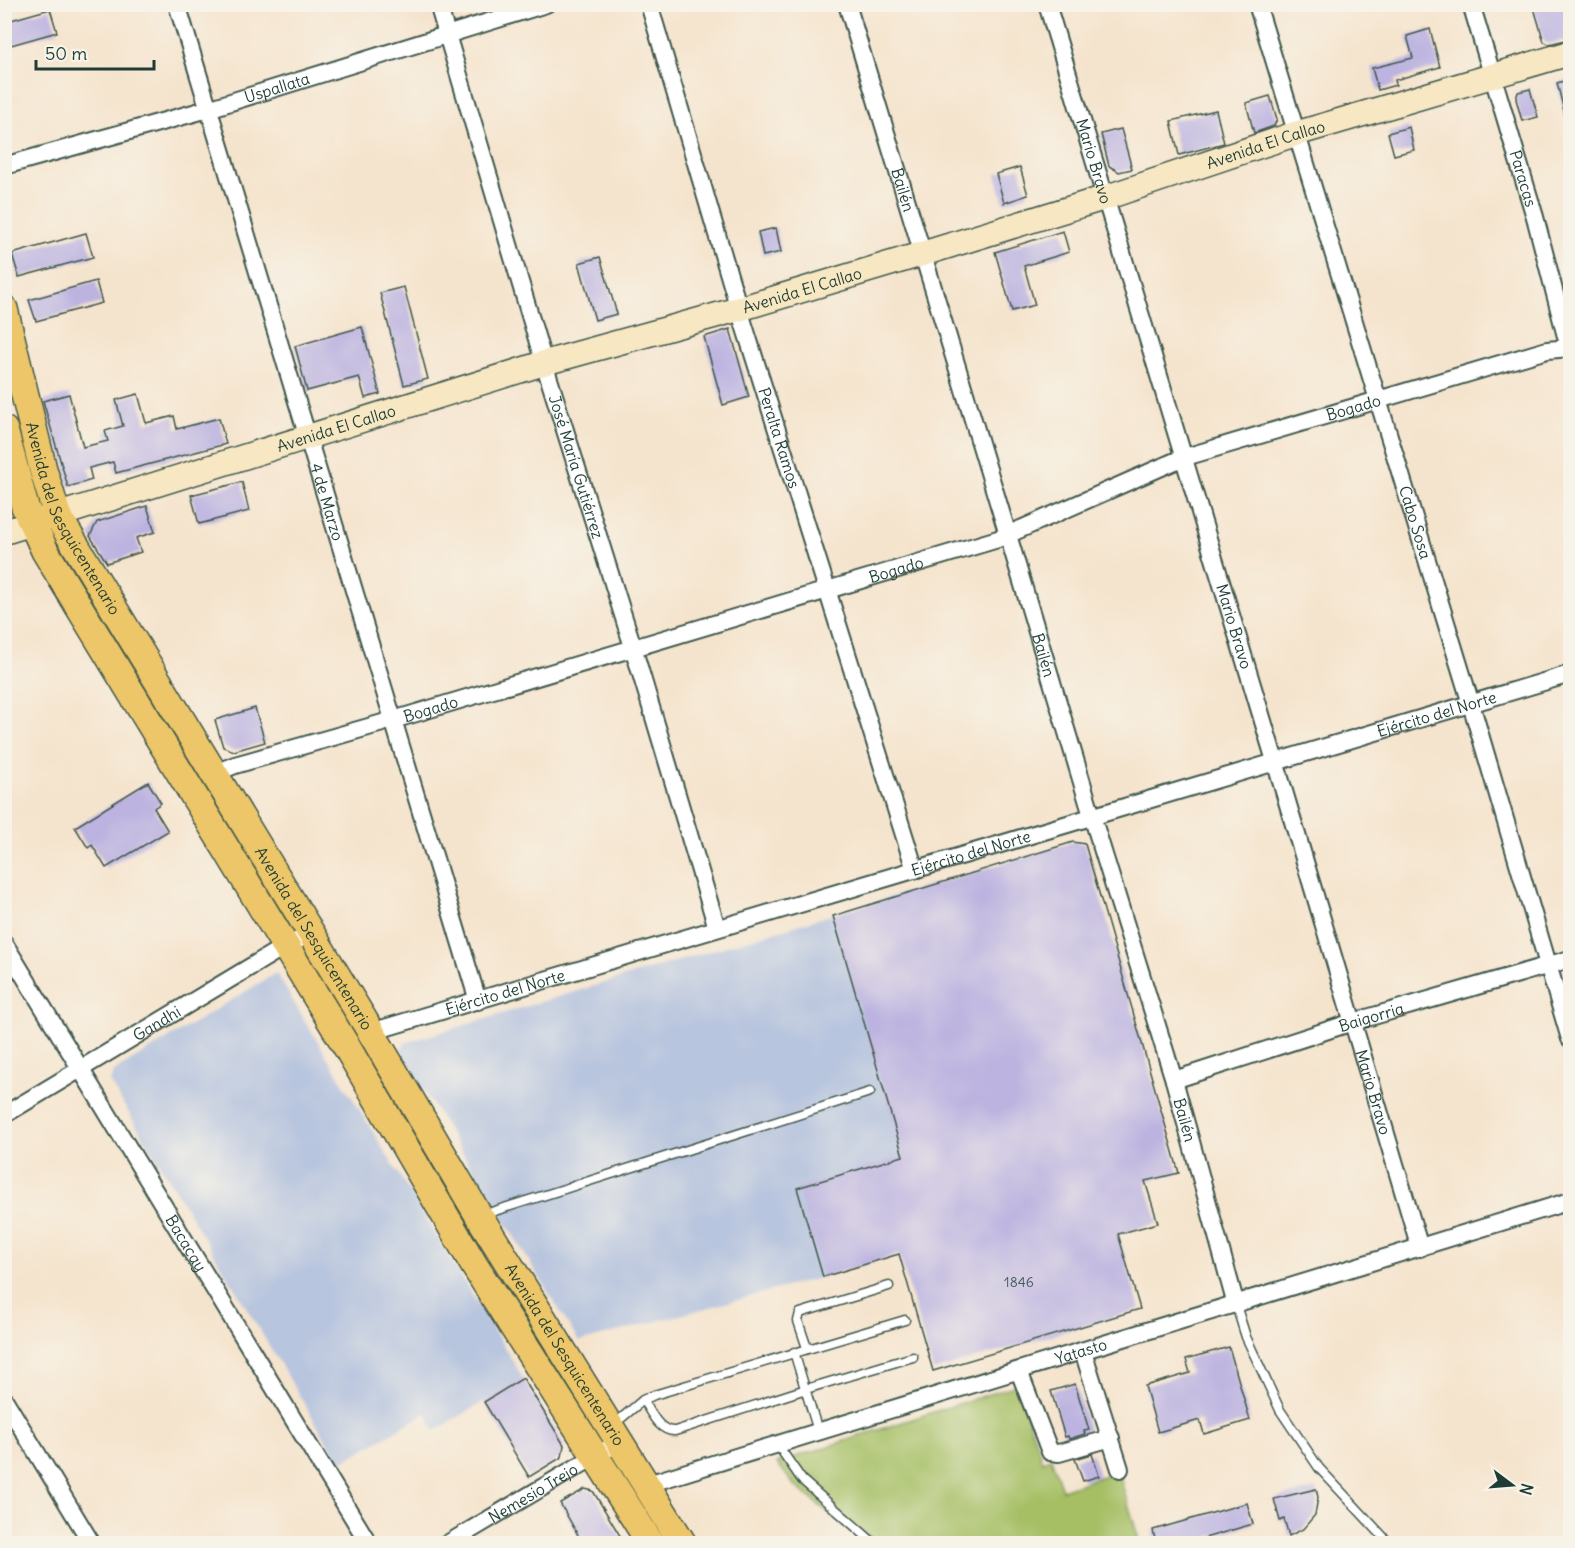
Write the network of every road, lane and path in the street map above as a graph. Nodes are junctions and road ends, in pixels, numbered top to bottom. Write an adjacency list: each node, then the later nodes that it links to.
1 (177, 4): 12 (street, 4 de Marzo)
2 (438, 4): 9 (street, José María Gutiérrez)
3 (546, 4): 9 (street, Uspallata)
4 (649, 4): 18 (street, Peralta Ramos)
5 (847, 4): 16 (street, Bailén)
6 (1047, 4): 15 (street, Mario Bravo)
7 (1257, 4): 13 (street, Cabo Sosa)
8 (1471, 4): 11 (street, Paracas)
9 (447, 35): 12 (street, Uspallata); 20 (street, José María Gutiérrez)
10 (1570, 53): 11 (street, Avenida El Callao)
11 (1492, 75): 13 (street, Avenida El Callao); 19 (street, Paracas)
12 (208, 109): 14 (street, Uspallata); 23 (street, 4 de Marzo)
13 (1295, 134): 15 (street, Avenida El Callao); 21 (street, Cabo Sosa)
14 (4, 166)
15 (1104, 198): 16 (street, Avenida El Callao); 24 (street, Mario Bravo)
16 (921, 254): 18 (street, Avenida El Callao); 28 (street, Bailén)
17 (4, 309): 25 (main road, Avenida del Sesquicentenario)
18 (739, 309): 20 (street, Avenida El Callao); 29 (street, Peralta Ramos)
19 (1570, 350): 21 (street, Bogado)
20 (544, 363): 23 (street, Avenida El Callao); 30 (street, José María Gutiérrez)
21 (1378, 399): 24 (street, Bogado); 32 (street, Cabo Sosa)
22 (4, 430): 26 (main road, Avenida del Sesquicentenario)
23 (306, 436): 25 (street, Avenida El Callao); 33 (street, 4 de Marzo)
24 (1182, 458): 28 (street, Bogado); 34 (street, Mario Bravo)
25 (57, 515): 26 (street, Avenida El Callao); 35 (main road, Avenida del Sesquicentenario)
26 (31, 524): 27 (street, Avenida El Callao); 41 (main road, Avenida del Sesquicentenario)
27 (4, 532)
28 (1008, 535): 29 (street, Bogado); 36 (street, Bailén)
29 (827, 590): 30 (street, Bogado); 37 (street, Peralta Ramos)
30 (633, 647): 33 (street, Bogado); 38 (street, José María Gutiérrez)
31 (1570, 674): 32 (street, Ejército del Norte)
32 (1471, 704): 34 (street, Ejército del Norte); 43 (street, Cabo Sosa)
33 (393, 720): 35 (street, Bogado); 44 (street, 4 de Marzo)
34 (1275, 761): 36 (street, Ejército del Norte); 45 (street, Mario Bravo)
35 (214, 773): 39 (main road, Avenida del Sesquicentenario)
36 (1092, 816): 37 (street, Ejército del Norte); 49 (street, Bailén)
37 (915, 870): 38 (street, Ejército del Norte)
38 (717, 928): 44 (street, Ejército del Norte)
39 (312, 934): 41 (street, Gandhi); 46 (main road, Avenida del Sesquicentenario)
40 (4, 943): 48 (street, Bacacay)
41 (285, 946): 48 (street, Gandhi); 53 (main road, Avenida del Sesquicentenario)
42 (1570, 959): 43 (street, Baigorria)
43 (1549, 965): 45 (street, Baigorria); 47 (street, Cabo Sosa)
44 (478, 1001): 46 (street, Ejército del Norte)
45 (1353, 1022): 49 (street, Baigorria); 54 (street, Mario Bravo)
46 (372, 1032): 53 (main road, Avenida del Sesquicentenario)
47 (1570, 1039)
48 (81, 1070): 51 (street, Gandhi); 73 (street, Bacacay)
49 (1174, 1080): 56 (street, Bailén)
50 (870, 1092): 53 (lane)
51 (4, 1116)
52 (1570, 1201): 54 (street, Yatasto)
53 (466, 1223): 68 (main road, Avenida del Sesquicentenario)
54 (1420, 1248): 56 (street, Yatasto)
55 (890, 1286): 58 (lane)
56 (1236, 1305): 59 (street, Yatasto); 78 (lane)
57 (905, 1320): 58 (lane)
58 (807, 1348): 60 (lane)
59 (1083, 1351): 62 (street, Yatasto); 67 (street)
60 (794, 1352): 63 (lane); 65 (lane)
61 (913, 1357): 63 (lane)
62 (1019, 1371): 66 (street, Yatasto); 67 (street)
63 (806, 1389): 65 (lane); 66 (lane)
64 (4, 1400): 72 (street)
65 (643, 1400): 68 (lane)
66 (819, 1431): 69 (street, Yatasto)
67 (1111, 1438): 70 (street)
68 (608, 1441): 71 (main road, Avenida del Sesquicentenario); 74 (street, Nemesio Trejo); 75 (main road, Avenida del Sesquicentenario)
69 (777, 1444): 71 (street, Yatasto); 77 (lane)
70 (1120, 1469)
71 (646, 1484): 76 (main road, Avenida del Sesquicentenario)
72 (92, 1544)
73 (369, 1544)
74 (447, 1544)
75 (651, 1544)
76 (683, 1544)
77 (874, 1544)
78 (1390, 1544)

